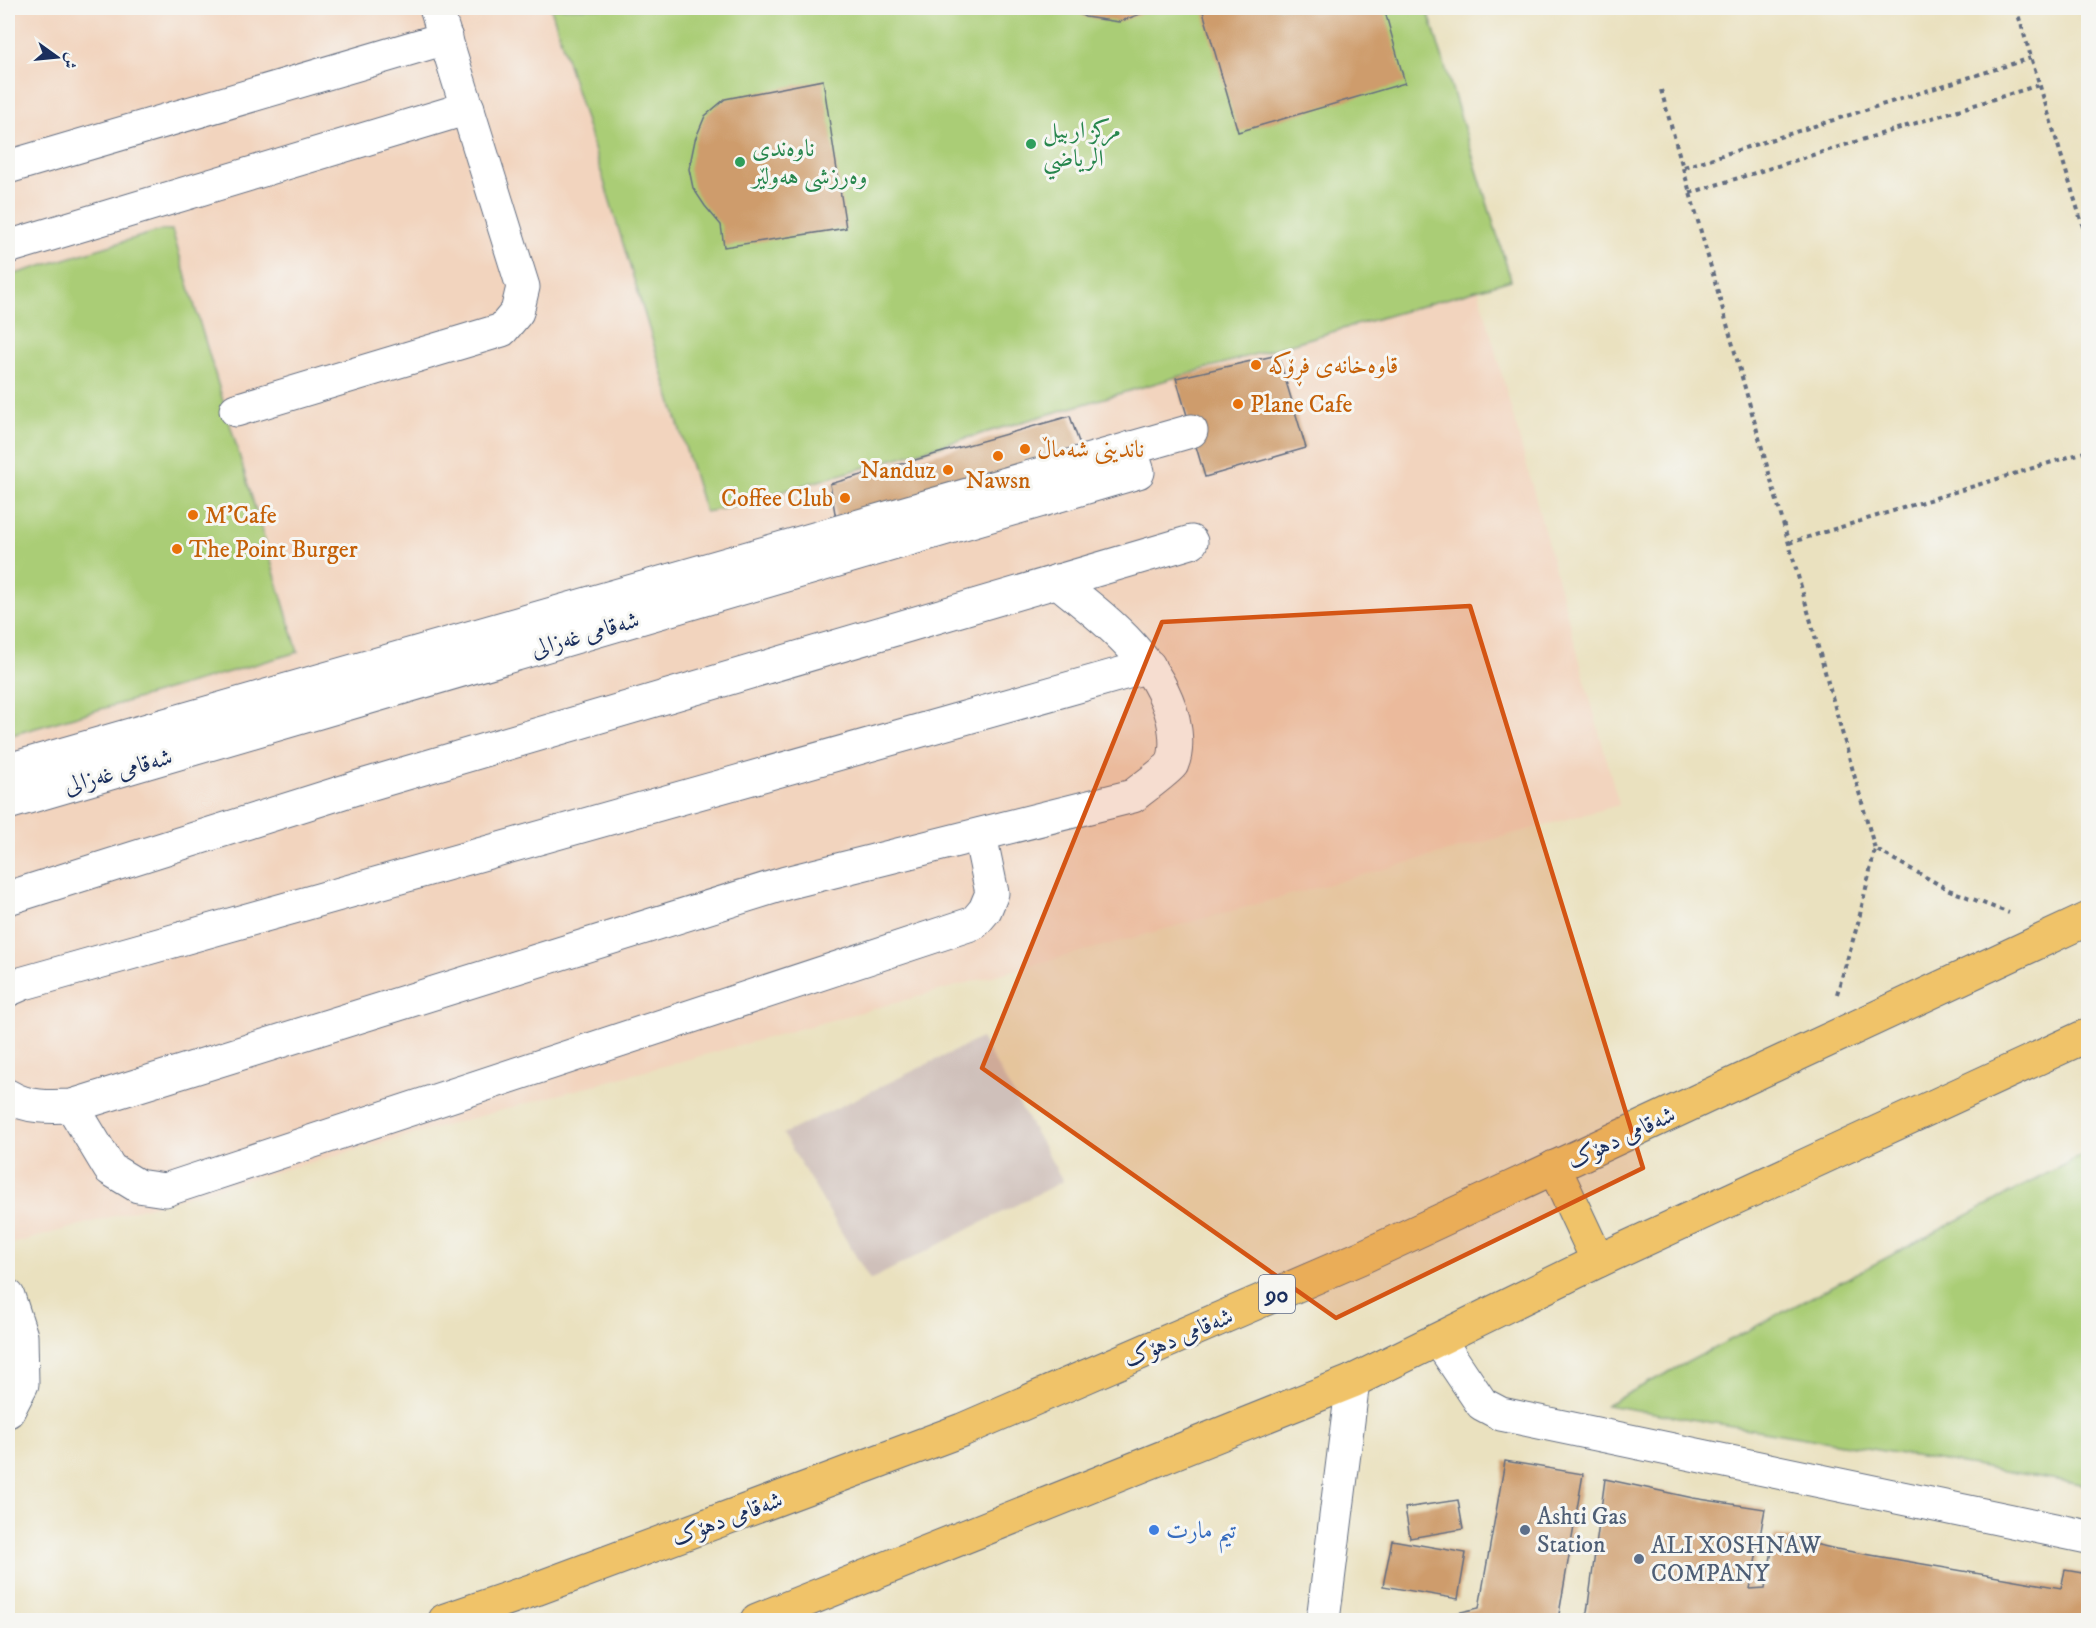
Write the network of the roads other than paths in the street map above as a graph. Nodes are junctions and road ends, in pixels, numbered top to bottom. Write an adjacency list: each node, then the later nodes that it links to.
1 (441, 23): 2 (street); 3 (street)
2 (468, 108): 4 (street); 5 (street)
3 (8, 167)
4 (8, 247)
5 (236, 410)
6 (1191, 431): 7 (street, شەقامی غەزالی)
7 (1130, 448): 11 (street, شەقامی غەزالی); 12 (street, شەقامی غەزالی)
8 (1191, 542): 9 (street)
9 (1057, 581): 10 (street); 14 (street)
10 (1149, 666): 13 (street); 16 (street)
11 (8, 770)
12 (8, 803)
13 (980, 835): 19 (street); 19 (street)
14 (8, 898)
15 (2074, 926): 20 (highway, شەقامی دهۆک / 90)
16 (8, 990)
17 (2088, 1035): 21 (highway)
18 (8, 1096): 19 (street)
19 (72, 1106)
20 (1554, 1167): 21 (highway); 27 (highway, شەقامی دهۆک / 90)
21 (1598, 1261): 23 (highway)
22 (8, 1296): 25 (street)
23 (1439, 1340): 24 (highway); 26 (street)
24 (1353, 1382): 28 (highway); 29 (street)
25 (8, 1411)
26 (2088, 1537)
27 (445, 1620)
28 (757, 1620)
29 (1323, 1620)

